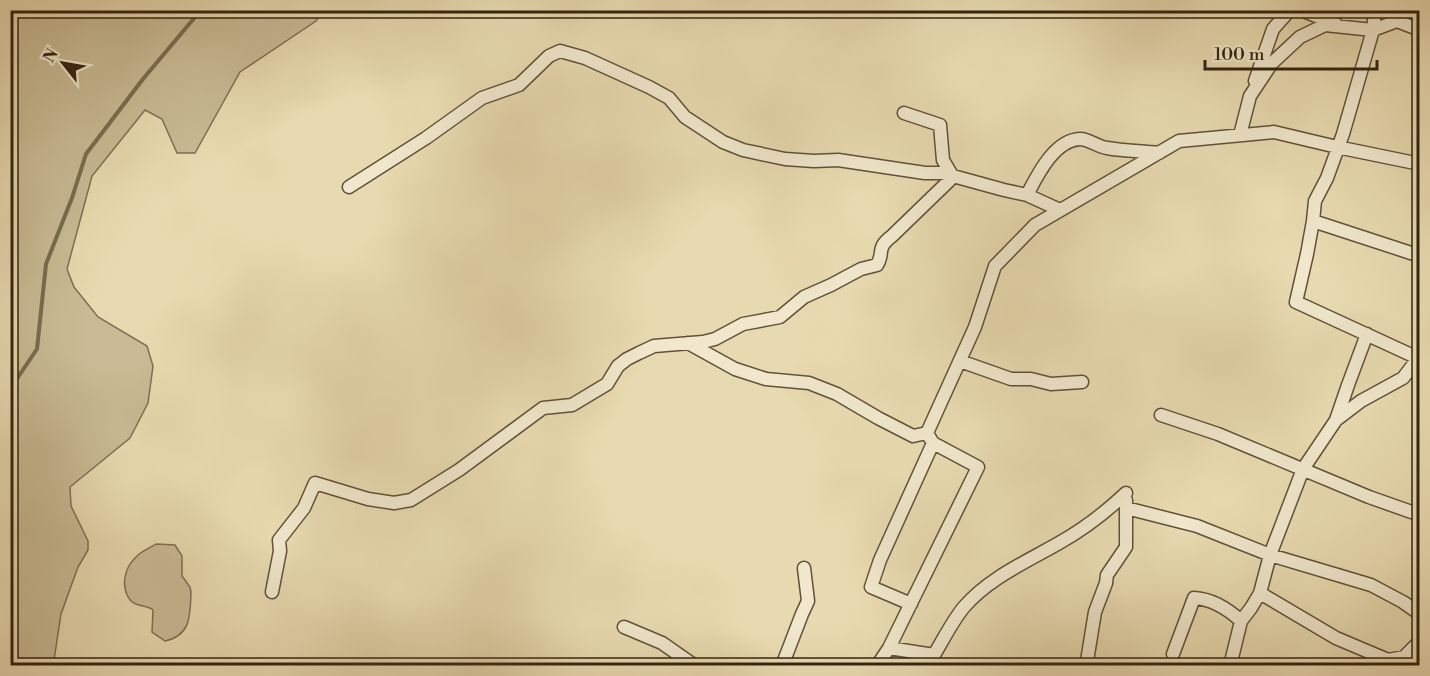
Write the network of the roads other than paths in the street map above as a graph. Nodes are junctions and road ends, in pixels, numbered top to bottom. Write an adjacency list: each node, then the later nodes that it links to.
1 (1290, 10): 7 (street)
2 (1301, 10): 4 (street)
3 (1375, 10): 5 (street)
4 (1342, 27): 5 (street); 7 (street)
5 (1373, 30): 6 (street); 10 (street)
6 (1419, 30)
7 (1250, 96): 9 (street)
8 (904, 113): 13 (street)
9 (1240, 135): 10 (street); 11 (street)
10 (1337, 147): 12 (street); 17 (street)
11 (1159, 153): 15 (street); 16 (street)
12 (1419, 164)
13 (952, 177): 14 (street); 15 (street); 20 (street)
14 (349, 187)
15 (1027, 195): 16 (street)
16 (1060, 210): 22 (street)
17 (1313, 221): 18 (street); 19 (street)
18 (1419, 256)
19 (1367, 334): 21 (street); 25 (street)
20 (687, 343): 26 (street); 32 (street)
21 (1419, 358): 25 (street)
22 (960, 361): 23 (street); 26 (street)
23 (1082, 382)
24 (1161, 415): 27 (street)
25 (1336, 420): 27 (street)
26 (930, 438): 34 (street); 34 (street)
27 (1304, 469): 29 (street); 30 (street)
28 (1126, 508): 30 (street); 39 (street); 45 (street)
29 (1419, 515)
30 (1270, 555): 33 (street); 35 (street)
31 (804, 568): 43 (street)
32 (272, 592)
33 (1260, 593): 36 (street); 41 (street)
34 (911, 604): 39 (street)
35 (1419, 614)
36 (1241, 621): 40 (street); 46 (street)
37 (624, 627): 42 (street)
38 (1419, 641): 41 (street)
39 (889, 648): 44 (street)
40 (1173, 654)
41 (1384, 663)
42 (695, 666)
43 (782, 666)
44 (877, 666)
45 (1084, 666)
46 (1230, 666)

